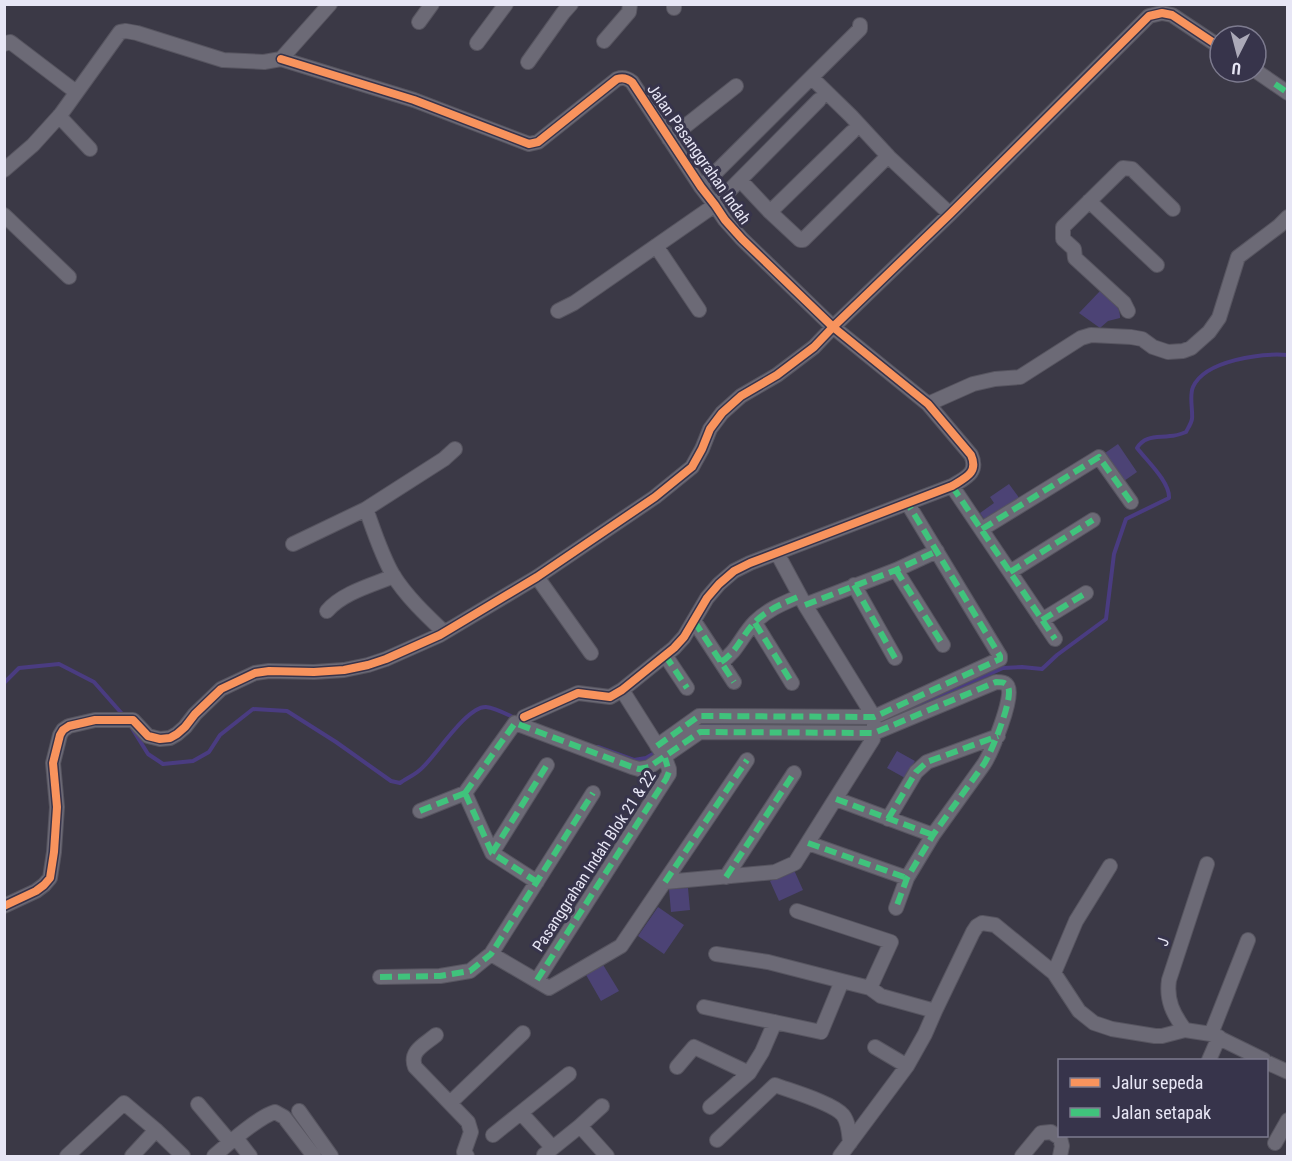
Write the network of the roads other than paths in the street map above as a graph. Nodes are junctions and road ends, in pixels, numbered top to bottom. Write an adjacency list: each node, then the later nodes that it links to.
1 (432, 4): 8 (street)
2 (506, 4): 12 (street)
3 (551, 4): 6 (street)
4 (630, 4): 11 (street)
5 (325, 6): 14 (street)
6 (567, 9): 15 (street)
7 (1157, 9): 10 (street); 34 (street)
8 (419, 21)
9 (860, 25): 16 (street)
10 (1208, 39)
11 (604, 41)
12 (477, 43)
13 (4, 44): 19 (street)
14 (281, 59): 19 (street); 24 (street, Jalan Pasanggrahan Indah)
15 (528, 62)
16 (812, 78): 29 (street); 34 (street)
17 (1268, 79): 20 (street)
18 (736, 86): 24 (street)
19 (76, 92): 22 (street)
20 (1287, 93)
21 (819, 100): 28 (street)
22 (59, 116): 25 (street); 27 (street)
23 (852, 132): 33 (street)
24 (669, 138): 29 (street, Jalan Pasanggrahan Indah)
25 (90, 149)
26 (883, 161): 33 (street)
27 (4, 171)
28 (740, 180): 31 (street); 33 (street)
29 (701, 187): 31 (street, Jalan Pasanggrahan Indah)
30 (1089, 201): 32 (street); 38 (street); 43 (street)
31 (715, 205): 37 (street); 42 (street, Jalan Pasanggrahan Indah)
32 (1173, 209)
33 (770, 212)
34 (950, 214): 42 (street)
35 (4, 215): 39 (street)
36 (1287, 217): 43 (street)
37 (656, 246): 40 (street); 41 (street)
38 (1157, 265)
39 (69, 277)
40 (699, 310)
41 (558, 311)
42 (833, 327): 44 (street, Jalan Pasanggrahan Indah); 58 (street)
43 (1124, 336): 44 (street)
44 (928, 404): 46 (street, Jalan Pasanggrahan Indah)
45 (455, 449): 49 (street)
46 (952, 486): 48 (street); 51 (street)
47 (1131, 502): 51 (street)
48 (908, 504): 53 (street); 54 (street)
49 (366, 508): 52 (street); 57 (street)
50 (1093, 520): 56 (street)
51 (982, 529): 56 (street)
52 (293, 544)
53 (937, 550): 55 (street); 77 (street)
54 (777, 553): 61 (street); 64 (street)
55 (896, 570): 59 (street); 68 (street)
56 (1010, 572): 63 (street)
57 (394, 576): 62 (street); 66 (street)
58 (537, 577): 66 (street); 69 (street)
59 (854, 585): 61 (street); 71 (street)
60 (1086, 593): 63 (street)
61 (803, 600): 65 (street); 77 (street)
62 (327, 611)
63 (1042, 620): 67 (street)
64 (694, 621): 70 (street); 72 (street)
65 (755, 623): 72 (street); 74 (street)
66 (444, 632): 99 (street)
67 (1055, 639)
68 (943, 645)
69 (591, 653)
70 (665, 655): 75 (street); 76 (street)
71 (896, 658)
72 (721, 662): 73 (street)
73 (734, 682)
74 (792, 682)
75 (687, 688)
76 (622, 690): 78 (street); 81 (street)
77 (874, 717): 79 (street); 81 (street)
78 (519, 720): 81 (street); 85 (street)
79 (874, 733): 80 (street); 81 (street); 87 (street)
80 (998, 736): 89 (street); 90 (street)
81 (661, 752): 107 (street, Pasanggrahan Indah Blok 21 & 22)
82 (747, 760): 98 (street)
83 (547, 765): 92 (street)
84 (794, 773): 95 (street)
85 (465, 793): 88 (street); 92 (street)
86 (593, 793): 97 (street)
87 (836, 799): 89 (street); 91 (street)
88 (420, 811)
89 (888, 819): 90 (street)
90 (933, 835): 96 (street)
91 (808, 843): 95 (street); 96 (street)
92 (492, 853): 97 (street)
93 (1207, 864): 113 (street, J)
94 (1110, 866): 105 (street)
95 (726, 877): 98 (street)
96 (907, 878): 100 (street)
97 (537, 882): 103 (street)
98 (665, 882): 107 (street)
99 (4, 906)
100 (896, 908)
101 (797, 911): 109 (street)
102 (1248, 940): 116 (street)
103 (491, 954): 106 (street); 107 (street)
104 (716, 954): 108 (street)
105 (1054, 973): 111 (street); 113 (street)
106 (380, 977)
107 (537, 980)
108 (842, 981): 109 (street); 112 (street)
109 (870, 988): 111 (street)
110 (704, 1006): 112 (street)
111 (935, 1011): 121 (street)
112 (775, 1022): 124 (street)
113 (1185, 1029): 116 (street)
114 (523, 1033): 126 (street)
115 (436, 1035): 126 (street)
116 (1215, 1036): 118 (street); 119 (street)
117 (875, 1047): 121 (street)
118 (1209, 1059)
119 (1261, 1059)
120 (1268, 1062): 123 (street)
121 (907, 1066): 140 (street)
122 (677, 1067): 124 (street)
123 (1287, 1072)
124 (749, 1073): 129 (street)
125 (569, 1074): 131 (street)
126 (450, 1103): 150 (street)
127 (198, 1104): 138 (street)
128 (602, 1106): 133 (street)
129 (710, 1107)
130 (299, 1110): 149 (street)
131 (521, 1113): 135 (street); 142 (street)
132 (1287, 1120): 141 (street)
133 (580, 1126): 142 (street); 151 (street)
134 (156, 1130): 143 (street); 144 (street); 145 (street)
135 (493, 1135)
136 (1058, 1137): 153 (street)
137 (1058, 1137): 154 (street)
138 (233, 1140): 146 (street); 147 (street); 148 (street)
139 (717, 1140): 140 (street)
140 (850, 1143): 152 (street)
141 (1275, 1143)
142 (546, 1154)
143 (68, 1156)
144 (132, 1156)
145 (183, 1156)
146 (213, 1156)
147 (250, 1156)
148 (314, 1156)
149 (331, 1156)
150 (466, 1156)
151 (607, 1156)
152 (840, 1156)
153 (1023, 1156)
154 (1060, 1156)

